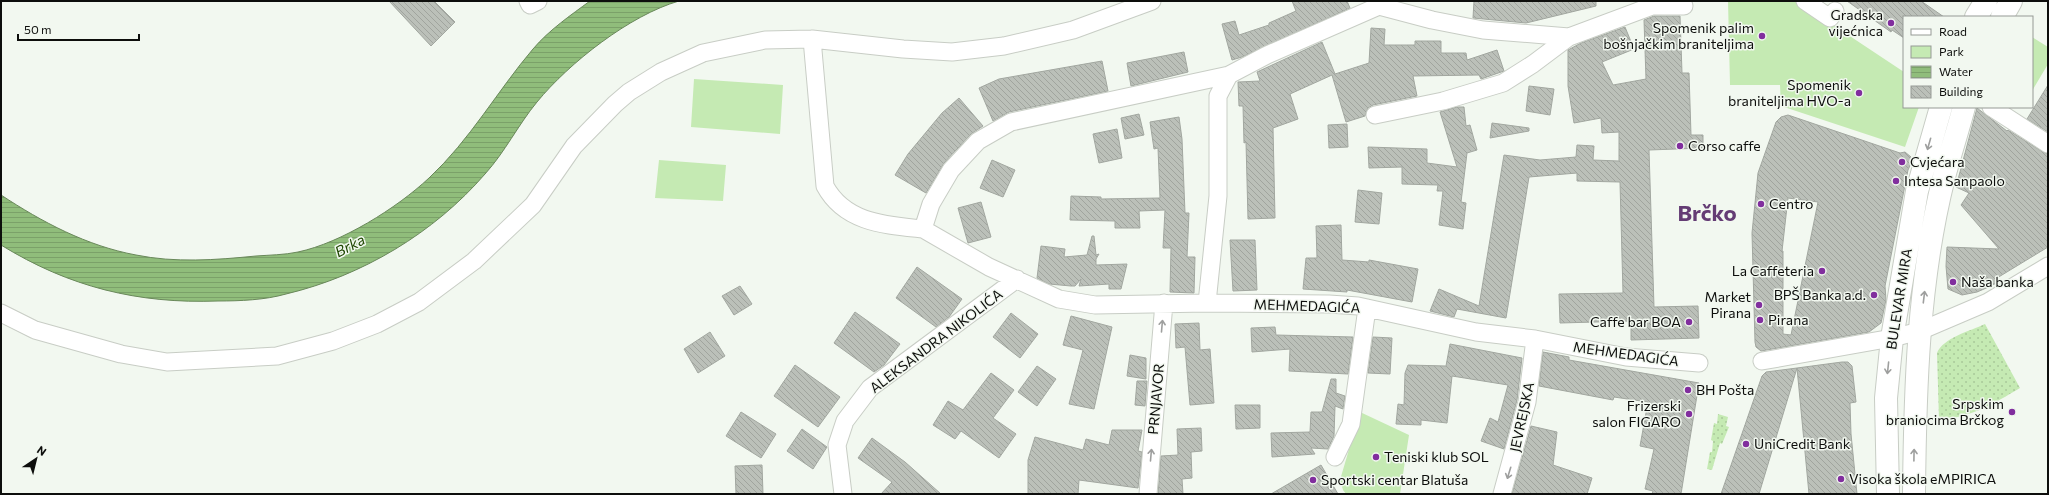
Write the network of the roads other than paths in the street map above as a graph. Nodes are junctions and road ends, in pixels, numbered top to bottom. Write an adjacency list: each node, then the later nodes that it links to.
1 (1152, 1): 11 (street)
2 (1805, 1): 7 (street)
3 (1986, 1): 8 (main road)
4 (2011, 1): 9 (main road)
5 (1378, 4): 10 (street); 12 (street)
6 (1684, 6): 10 (street)
7 (1835, 11)
8 (1977, 16)
9 (2003, 16)
10 (1569, 37): 16 (street)
11 (812, 39): 18 (street); 24 (street)
12 (1229, 75): 18 (street); 22 (street)
13 (1941, 108): 26 (main road, BULEVAR MIRA, one-way to 26)
14 (1964, 108): 25 (main road, BULEVAR MIRA, one-way to 14)
15 (1992, 108): 17 (street)
16 (1375, 116)
17 (2048, 144)
18 (924, 229): 20 (street, MEHMEDAGIĆA)
19 (2048, 266): 25 (street)
20 (1016, 280): 21 (street, MEHMEDAGIĆA); 31 (street, ALEKSANDRA NIKOLIĆA)
21 (1164, 303): 22 (street, MEHMEDAGIĆA); 32 (street, PRNJAVOR, one-way to 21)
22 (1207, 303): 23 (street, MEHMEDAGIĆA)
23 (1367, 308): 27 (street, MEHMEDAGIĆA); 30 (street)
24 (1, 313)
25 (1920, 331): 26 (street); 35 (main road, BULEVAR MIRA, one-way to 25)
26 (1892, 338): 28 (street); 34 (main road, BULEVAR MIRA, one-way to 34)
27 (1535, 339): 29 (street, MEHMEDAGIĆA); 33 (street, JEVREJSKA, one-way to 33)
28 (1762, 361)
29 (1700, 364)
30 (1335, 457)
31 (843, 494)
32 (1148, 494)
33 (1502, 494)
34 (1888, 494)
35 (1914, 494)

